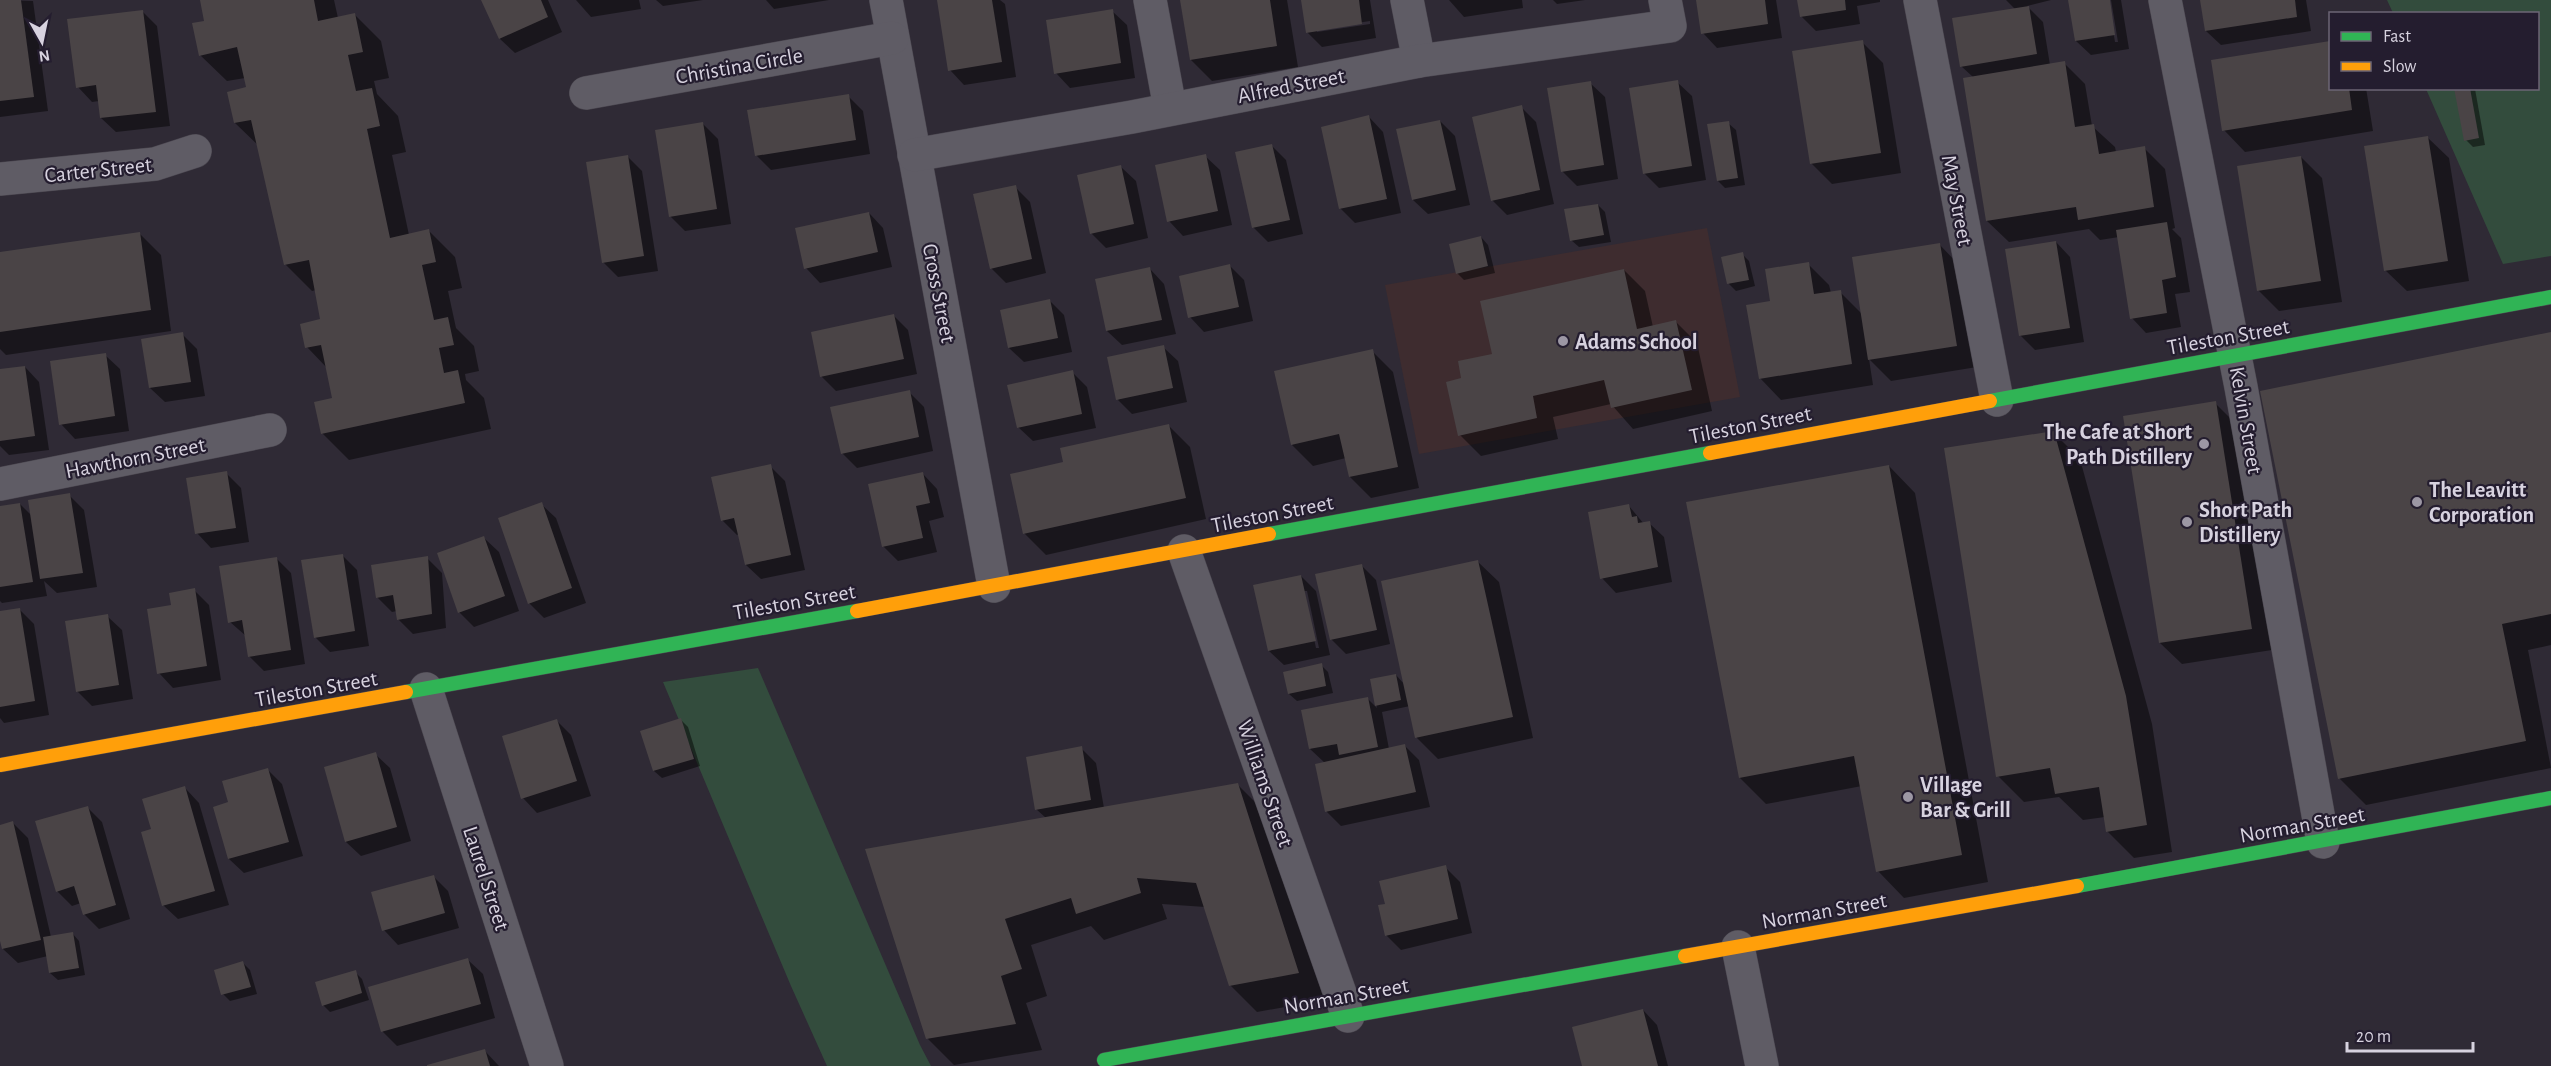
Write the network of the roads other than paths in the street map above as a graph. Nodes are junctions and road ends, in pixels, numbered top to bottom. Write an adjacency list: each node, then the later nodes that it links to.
1 (886, 0): 7 (street, Cross Street)
2 (1150, 0): 10 (street)
3 (1407, 0): 8 (street)
4 (1920, 0): 16 (street, May Street)
5 (2165, 0): 15 (street, Kelvin Street)
6 (1668, 13): 8 (street, Alfred Street)
7 (892, 38): 9 (street, Christina Circle); 12 (street, Cross Street)
8 (1419, 61): 10 (street, Alfred Street)
9 (586, 93)
10 (1170, 108): 12 (street, Alfred Street)
11 (195, 151): 13 (street, Carter Street)
12 (914, 155): 20 (street, Cross Street)
13 (0, 179)
14 (2551, 297): 15 (main road, Tileston Street)
15 (2235, 356): 16 (main road, Tileston Street); 24 (street, Kelvin Street)
16 (1997, 400): 19 (main road, Tileston Street)
17 (270, 430): 18 (street, Hawthorn Street)
18 (0, 484)
19 (1184, 551): 20 (main road, Tileston Street); 26 (street, Williams Street)
20 (994, 586): 21 (main road, Tileston Street)
21 (426, 689): 22 (main road, Tileston Street); 28 (street, Laurel Street)
22 (0, 765)
23 (2551, 798): 24 (main road, Norman Street)
24 (2323, 842): 25 (main road, Norman Street)
25 (1738, 946): 26 (main road, Norman Street); 29 (street)
26 (1348, 1016): 27 (main road, Norman Street)
27 (1104, 1060)
28 (547, 1066)
29 (1762, 1066)

